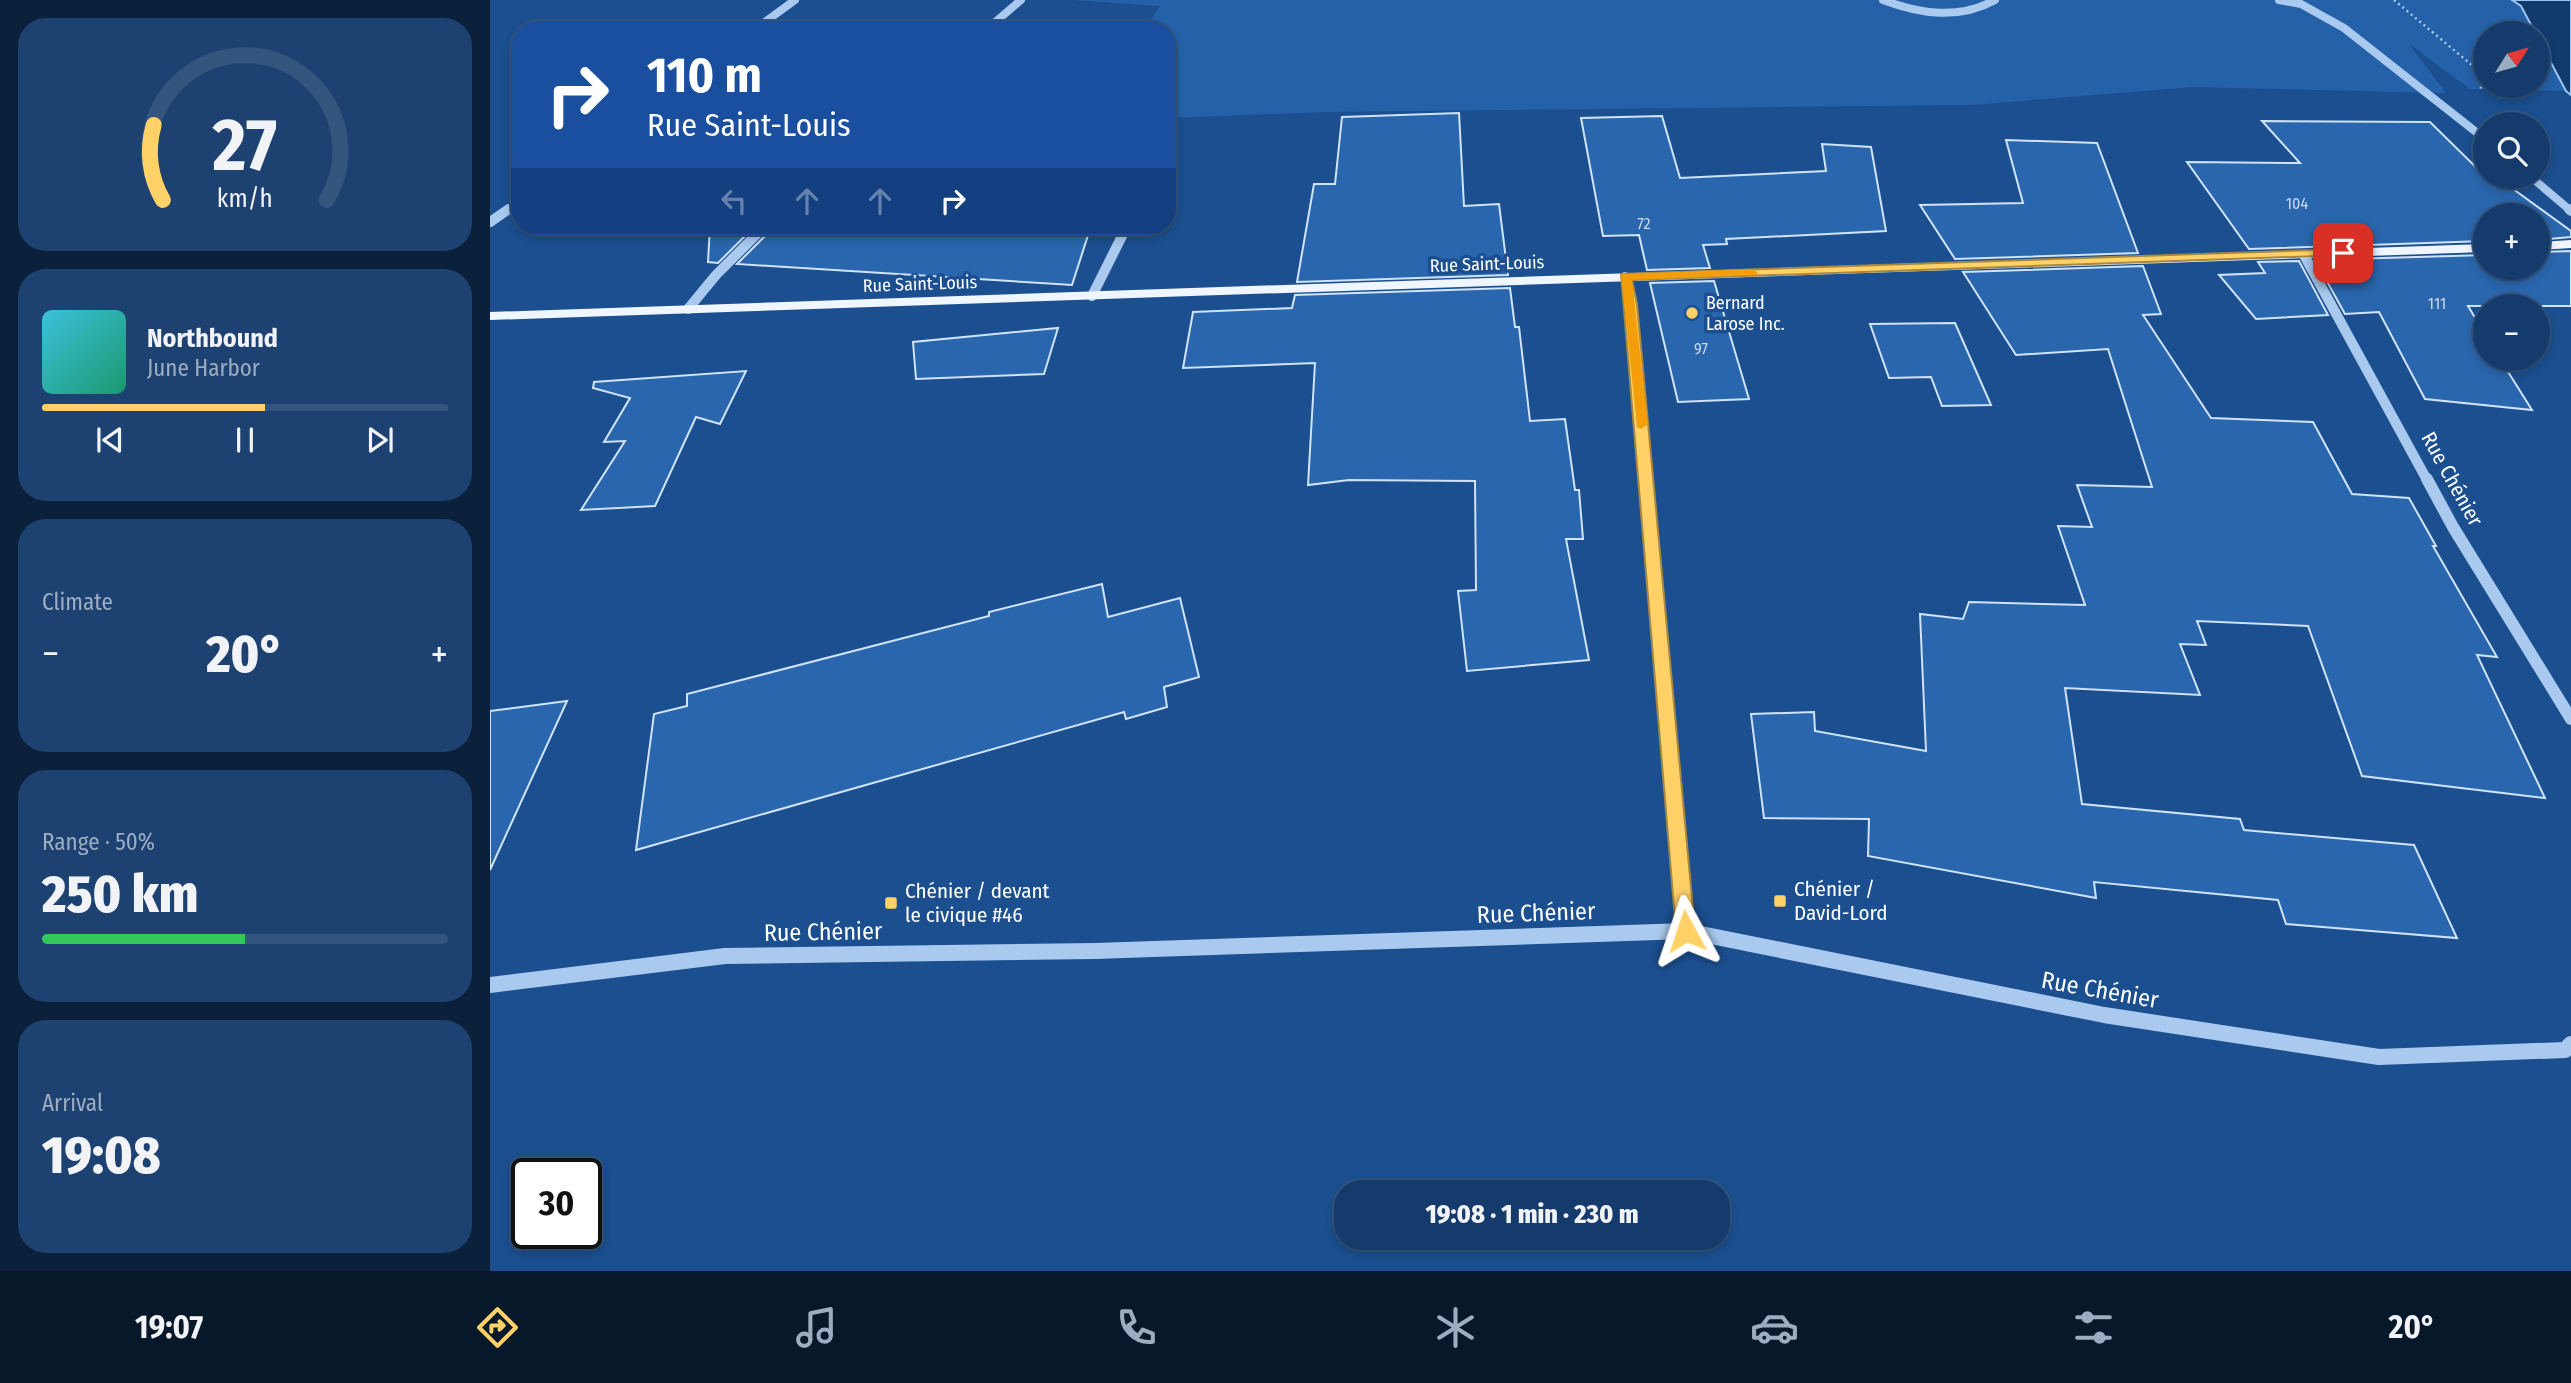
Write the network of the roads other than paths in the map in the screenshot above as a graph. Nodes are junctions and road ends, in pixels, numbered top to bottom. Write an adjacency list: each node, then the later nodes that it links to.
1 (795, 0): 6 (street)
2 (1021, 0): 7 (street)
3 (1883, 0): 4 (street)
4 (1995, 0)
5 (2279, 0): 8 (street)
6 (766, 21)
7 (996, 21)
8 (2442, 103): 9 (lane)
9 (2473, 129)
10 (2545, 189): 12 (street)
11 (511, 207): 13 (street)
12 (2571, 211)
13 (490, 222)
14 (756, 235): 22 (street)
15 (1122, 235): 21 (lane)
16 (2571, 244): 17 (main road)
17 (2550, 245)
18 (2473, 248): 19 (main road, Rue Saint-Louis)
19 (2304, 254): 20 (main road, Rue Saint-Louis); 24 (street, Rue Chénier)
20 (1625, 277): 21 (main road, Rue Saint-Louis); 25 (street)
21 (1092, 296): 22 (main road, Rue Saint-Louis)
22 (688, 309): 23 (main road, Rue Saint-Louis)
23 (490, 316)
24 (2571, 719)
25 (1686, 931): 26 (street, Rue Chénier); 27 (street, Rue Chénier)
26 (490, 985)
27 (2571, 1044)

